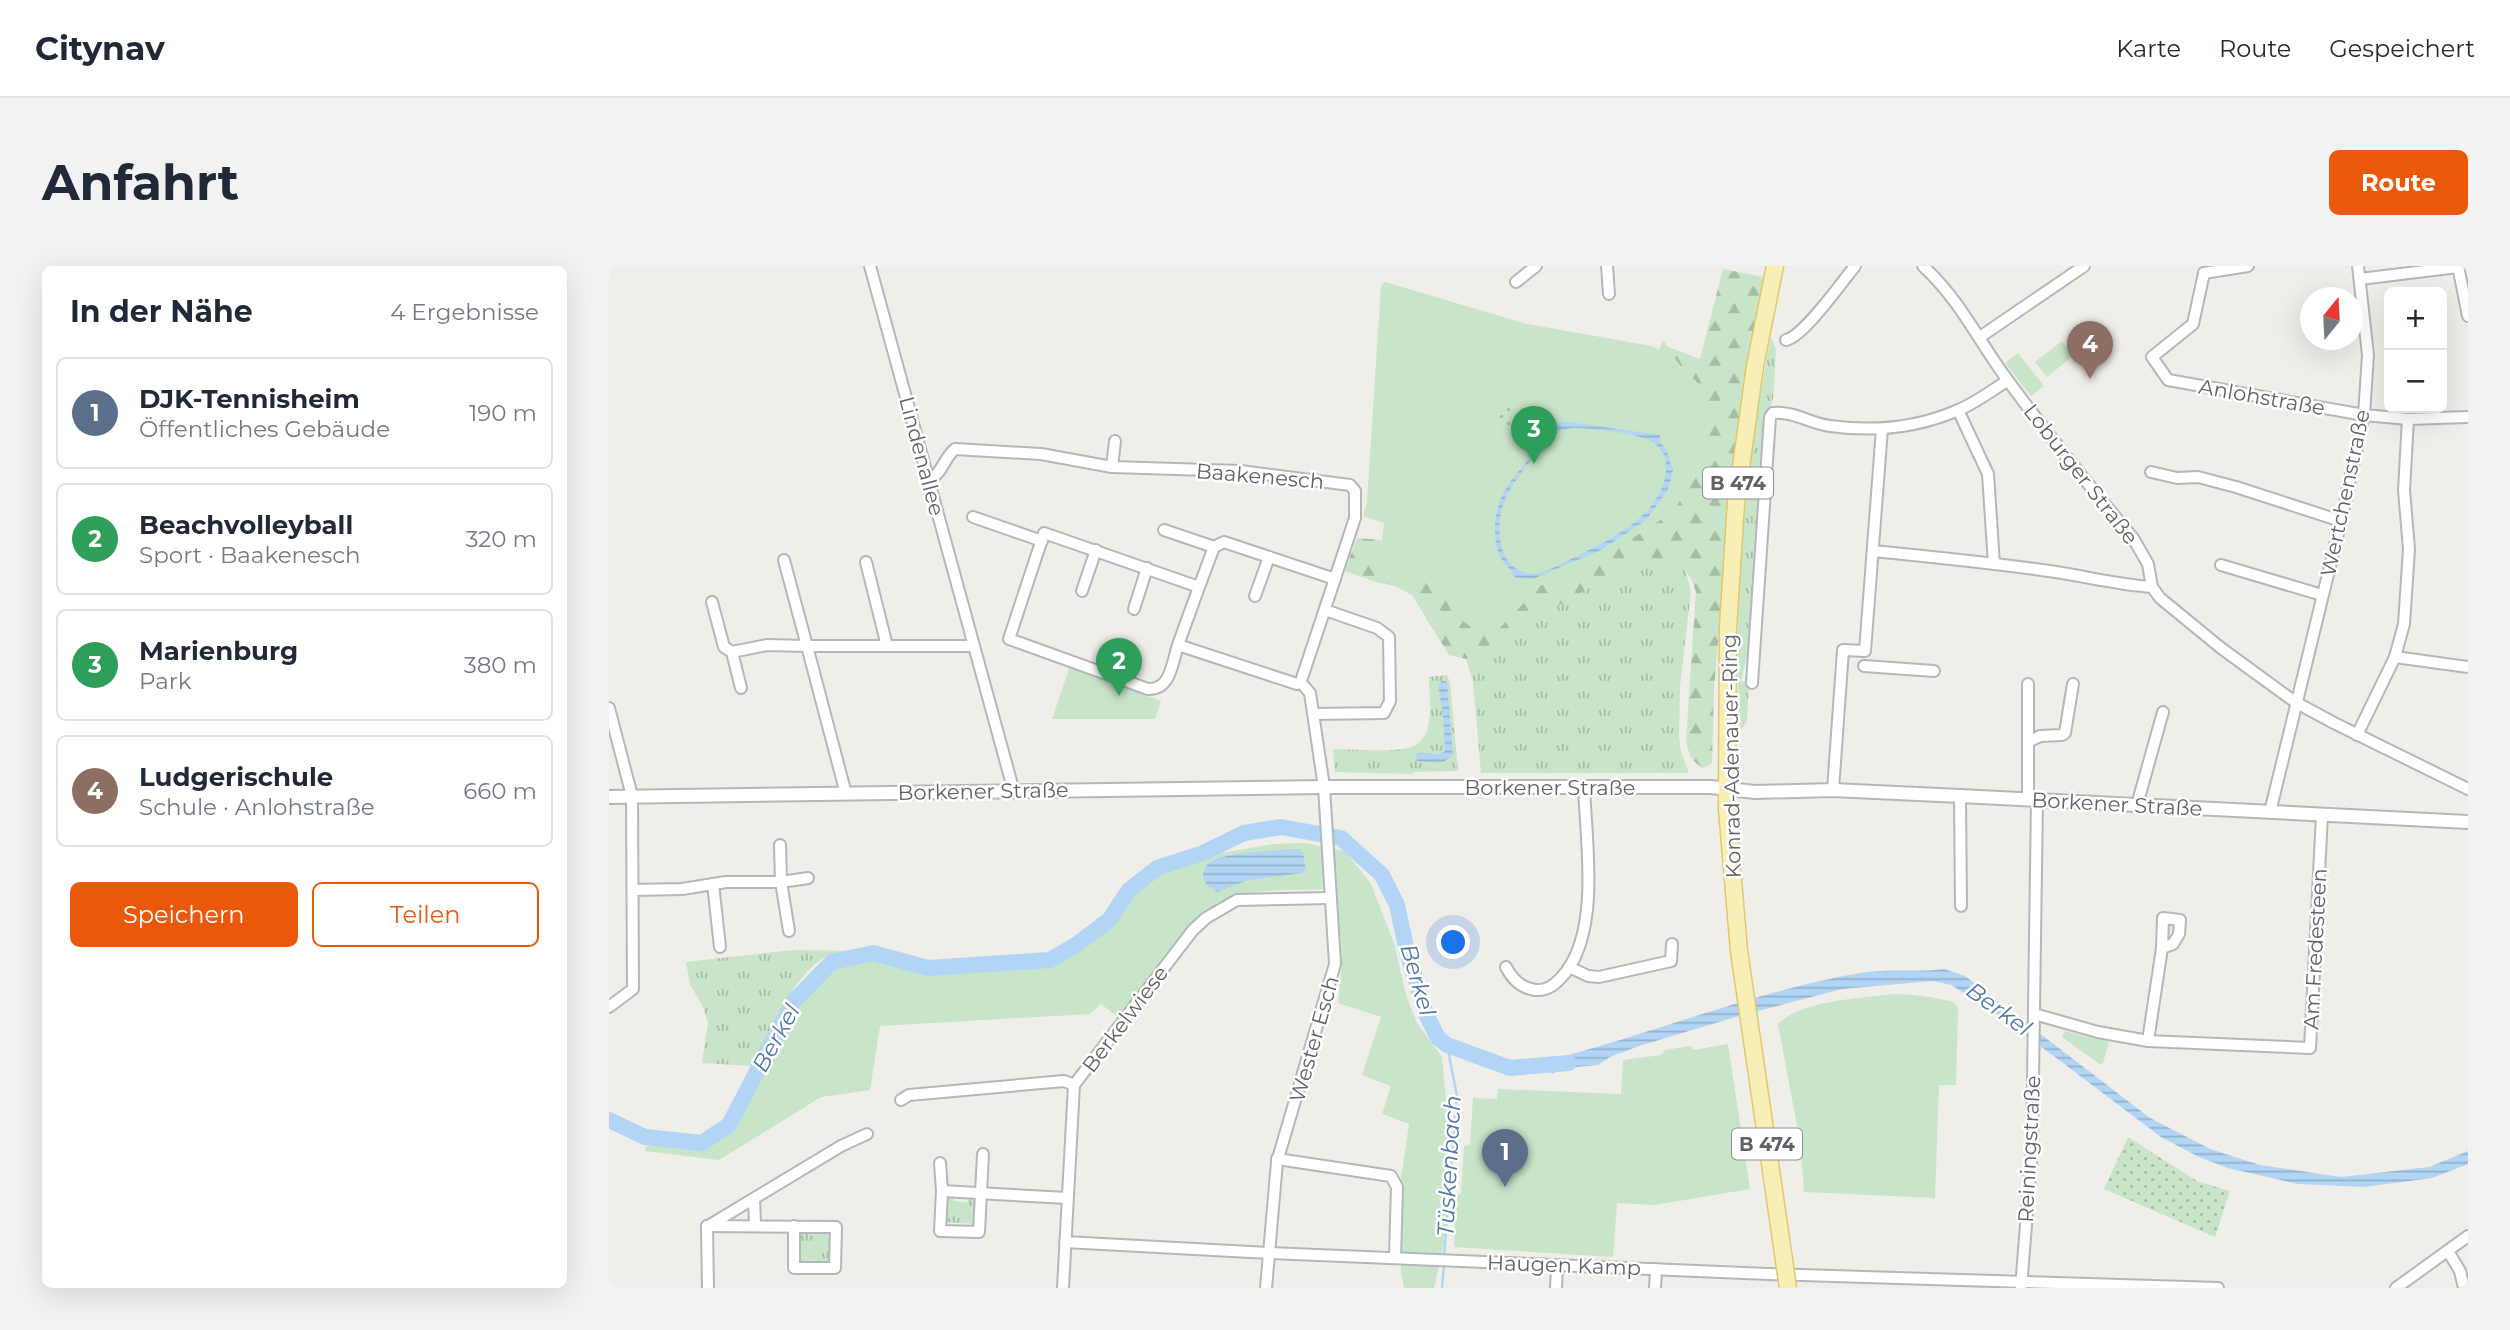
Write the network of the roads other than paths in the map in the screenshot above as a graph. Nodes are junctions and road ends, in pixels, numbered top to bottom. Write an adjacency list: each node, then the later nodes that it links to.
1 (870, 266): 29 (street, Lindenallee)
2 (1607, 266): 16 (street)
3 (1775, 266): 76 (main road, Konrad-Adenauer-Ring / B 474)
4 (1855, 266): 19 (street)
5 (1923, 266): 18 (street, Loburger Straße)
6 (2084, 266): 13 (street)
7 (2248, 266): 11 (street)
8 (2358, 266): 14 (street, Wertchenstraße)
9 (2458, 266): 12 (street); 17 (street)
10 (1529, 267): 15 (street)
11 (2202, 269): 22 (street, Anlohstraße)
12 (2419, 269): 14 (street)
13 (2066, 270): 18 (street)
14 (2360, 279): 22 (street, Wertchenstraße)
15 (1516, 282)
16 (1609, 294)
17 (2468, 316)
18 (1980, 337): 20 (street, Loburger Straße)
19 (1786, 340)
20 (2007, 381): 21 (street); 45 (street, Loburger Straße)
21 (1958, 410): 25 (street); 40 (street)
22 (2364, 415): 24 (street, Anlohstraße); 31 (street, Wertchenstraße)
23 (2468, 417): 24 (street, Anlohstraße)
24 (2408, 419): 58 (street)
25 (1882, 429): 36 (street); 64 (street)
26 (1115, 441): 27 (street)
27 (1112, 467): 29 (street, Baakenesch); 43 (street, Baakenesch)
28 (2151, 472): 31 (street)
29 (929, 480): 55 (street, Lindenallee)
30 (973, 517): 33 (street)
31 (2341, 521): 47 (street, Wertchenstraße)
32 (1164, 530): 34 (street)
33 (1042, 541): 35 (street); 52 (street)
34 (1214, 547): 37 (street); 44 (street)
35 (1096, 551): 42 (street); 46 (street)
36 (1873, 551): 40 (street); 56 (street)
37 (1269, 556): 43 (street); 48 (street)
38 (784, 560): 53 (street)
39 (866, 562): 54 (street)
40 (1994, 564): 45 (street)
41 (2221, 565): 47 (street, Wertchenstraße)
42 (1147, 568): 44 (street); 50 (street)
43 (1335, 579): 51 (street, Baakenesch)
44 (1199, 587): 52 (street)
45 (2152, 587): 68 (street, Loburger Straße)
46 (1082, 591)
47 (2322, 595): 68 (street, Wertchenstraße)
48 (1255, 596)
49 (712, 602): 57 (street)
50 (1134, 609)
51 (1325, 610): 63 (street, Baakenesch); 71 (street)
52 (1178, 645): 63 (street)
53 (807, 646): 54 (street); 57 (street); 80 (street)
54 (887, 646): 55 (street)
55 (973, 646): 79 (street, Lindenallee)
56 (1865, 651): 59 (street); 60 (street)
57 (731, 652): 67 (street)
58 (2395, 657): 61 (street); 72 (street)
59 (1842, 665): 60 (street); 78 (street)
60 (1864, 666): 62 (street)
61 (2468, 667)
62 (1934, 671)
63 (1301, 682): 71 (street)
64 (1752, 683)
65 (2028, 684): 73 (street, Reiningstraße)
66 (2073, 684): 73 (street)
67 (741, 688)
68 (2295, 702): 72 (street, Loburger Straße); 86 (street, Wertchenstraße)
69 (609, 708): 81 (street)
70 (2163, 712): 85 (street)
71 (1314, 714): 75 (street)
72 (2357, 735): 77 (street, Loburger Straße)
73 (2028, 742): 84 (street, Reiningstraße)
74 (1584, 786): 75 (street, Borkener Straße); 76 (street, Borkener Straße); 101 (street)
75 (1324, 787): 79 (street, Borkener Straße); 94 (street, Wester Esch)
76 (1728, 789): 78 (street, Borkener Straße); 132 (main road, Konrad-Adenauer-Ring / B 474, bridge)
77 (2468, 789)
78 (1833, 790): 82 (street, Borkener Straße)
79 (1014, 792): 80 (street, Borkener Straße)
80 (846, 794): 81 (street, Borkener Straße)
81 (632, 796): 83 (street, Borkener Straße); 93 (street)
82 (1960, 796): 84 (street, Borkener Straße); 95 (street)
83 (609, 797)
84 (2033, 799): 85 (street, Borkener Straße); 103 (street, Reiningstraße)
85 (2137, 805): 86 (street, Borkener Straße)
86 (2270, 812): 87 (street, Borkener Straße)
87 (2322, 814): 88 (street, Borkener Straße); 104 (street, Am Fredesteen)
88 (2468, 822)
89 (781, 845): 91 (street)
90 (808, 878): 91 (street)
91 (781, 882): 92 (street); 96 (street)
92 (713, 884): 93 (street); 98 (street)
93 (633, 890): 102 (street)
94 (1330, 898): 105 (street, Berkelwiese); 109 (street, Wester Esch)
95 (1961, 906)
96 (789, 931)
97 (1672, 944): 101 (street)
98 (720, 947)
99 (2162, 948): 104 (street)
100 (1506, 967): 101 (street)
101 (1569, 967)
102 (609, 1007)
103 (2034, 1014): 104 (street, Am Fredesteen); 126 (street, Reiningstraße)
104 (2148, 1041)
105 (1074, 1086): 106 (street, Berkelwiese); 113 (street)
106 (901, 1100)
107 (867, 1134): 114 (street)
108 (983, 1154): 112 (street)
109 (1277, 1159): 121 (street, Wester Esch); 122 (street)
110 (940, 1163): 111 (street)
111 (942, 1191): 112 (street); 112 (street)
112 (982, 1194): 113 (street)
113 (1067, 1198): 119 (street)
114 (754, 1199): 115 (street); 116 (street)
115 (755, 1225): 116 (street); 117 (street)
116 (708, 1226): 127 (street)
117 (794, 1226): 117 (street)
118 (2468, 1236): 120 (street)
119 (1065, 1242): 121 (street, Haugen Kamp); 128 (street)
120 (2448, 1251): 134 (street); 135 (street)
121 (1269, 1253): 122 (street, Haugen Kamp); 129 (street, Wester Esch)
122 (1395, 1258): 123 (street, Haugen Kamp)
123 (1557, 1265): 124 (street, Haugen Kamp); 130 (street)
124 (1656, 1269): 125 (street, Haugen Kamp); 131 (street)
125 (1883, 1283): 126 (street, Haugen Kamp)
126 (2021, 1285): 133 (street, Haugen Kamp)
127 (708, 1288)
128 (1063, 1288)
129 (1266, 1288)
130 (1556, 1288)
131 (1655, 1288)
132 (1788, 1288)
133 (2218, 1288)
134 (2396, 1288)
135 (2468, 1288)

